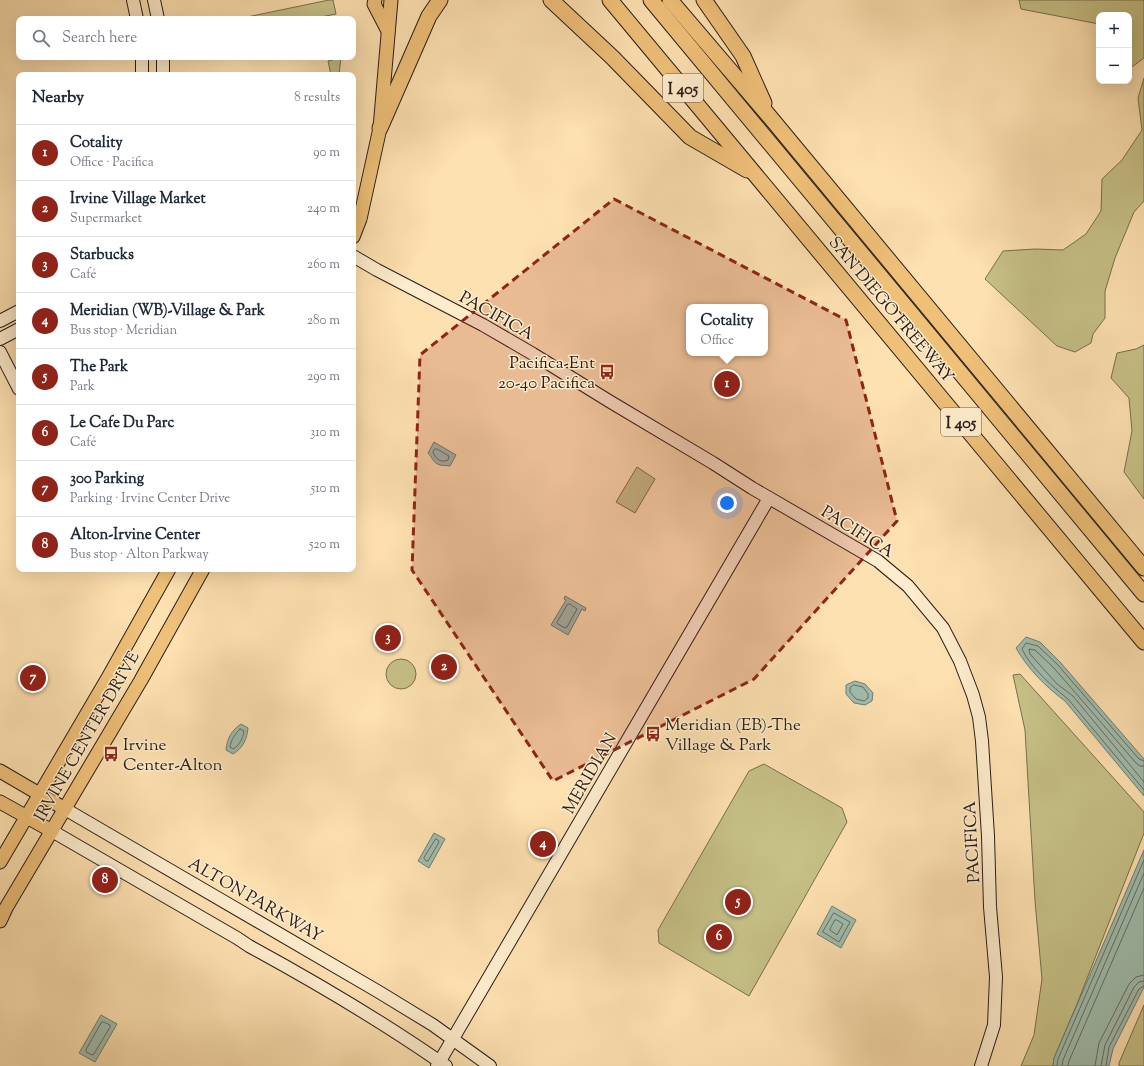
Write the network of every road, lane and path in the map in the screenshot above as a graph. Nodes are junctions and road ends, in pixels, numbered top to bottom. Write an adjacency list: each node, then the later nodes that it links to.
1 (133, 0): 11 (street)
2 (154, 0): 12 (street)
3 (375, 0): 13 (main road)
4 (391, 0): 13 (main road)
5 (440, 0): 19 (highway)
6 (552, 0): 20 (highway)
7 (610, 0): 20 (highway, SAN DIEGO FREEWAY / I 405)
8 (651, 0): 35 (highway)
9 (670, 0): 18 (highway, SAN DIEGO FREEWAY / I 405)
10 (704, 0): 18 (highway)
11 (136, 16)
12 (157, 16)
13 (389, 32): 19 (main road)
14 (142, 60): 16 (street)
15 (163, 60): 17 (street)
16 (142, 72)
17 (164, 72)
18 (770, 117): 30 (highway, SAN DIEGO FREEWAY / I 405)
19 (380, 128): 21 (main road)
20 (756, 176): 36 (highway, SAN DIEGO FREEWAY / I 405)
21 (356, 229)
22 (356, 258): 29 (street, PACIFICA)
23 (16, 313): 24 (street)
24 (0, 321)
25 (16, 333): 26 (street)
26 (0, 339)
27 (0, 352): 28 (street)
28 (16, 383)
29 (769, 498): 45 (street, MERIDIAN); 48 (street, PACIFICA)
30 (1126, 546): 31 (highway); 32 (highway, SAN DIEGO FREEWAY / I 405)
31 (1144, 560)
32 (1144, 568)
33 (168, 572): 38 (main road, IRVINE CENTER DRIVE)
34 (201, 572): 40 (main road, IRVINE CENTER DRIVE)
35 (1144, 594)
36 (1144, 642)
37 (0, 771): 38 (main road, ALTON PARKWAY)
38 (40, 794): 40 (main road, ALTON PARKWAY); 41 (main road, IRVINE CENTER DRIVE)
39 (0, 802): 41 (main road)
40 (65, 809): 42 (main road, IRVINE CENTER DRIVE); 45 (street, ALTON PARKWAY)
41 (26, 817): 42 (main road); 43 (main road, IRVINE CENTER DRIVE)
42 (52, 831): 44 (main road, IRVINE CENTER DRIVE); 46 (street)
43 (0, 862)
44 (0, 921)
45 (453, 1040): 46 (street, MERIDIAN); 47 (street, ALTON PARKWAY)
46 (441, 1065)
47 (490, 1066)
48 (981, 1066)

